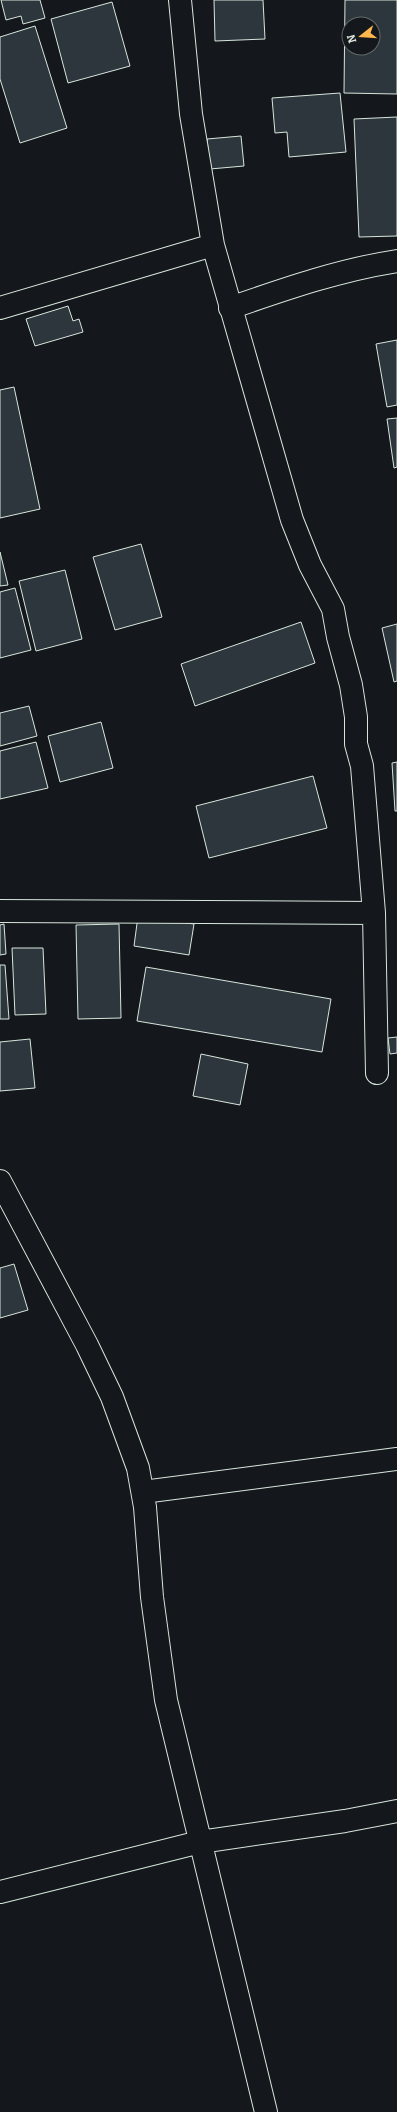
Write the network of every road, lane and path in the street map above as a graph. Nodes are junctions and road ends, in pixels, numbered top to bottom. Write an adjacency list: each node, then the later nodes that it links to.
1 (180, 0): 2 (street)
2 (213, 245): 4 (street); 5 (street)
3 (397, 261): 5 (street)
4 (0, 308)
5 (230, 308): 7 (street)
6 (0, 911): 7 (street)
7 (374, 913): 8 (street)
8 (377, 1073)
9 (0, 1180): 11 (street)
10 (397, 1459): 11 (street)
11 (143, 1492): 13 (street)
12 (397, 1811): 13 (street)
13 (200, 1842): 14 (street); 15 (street)
14 (0, 1892)
15 (266, 2112)

